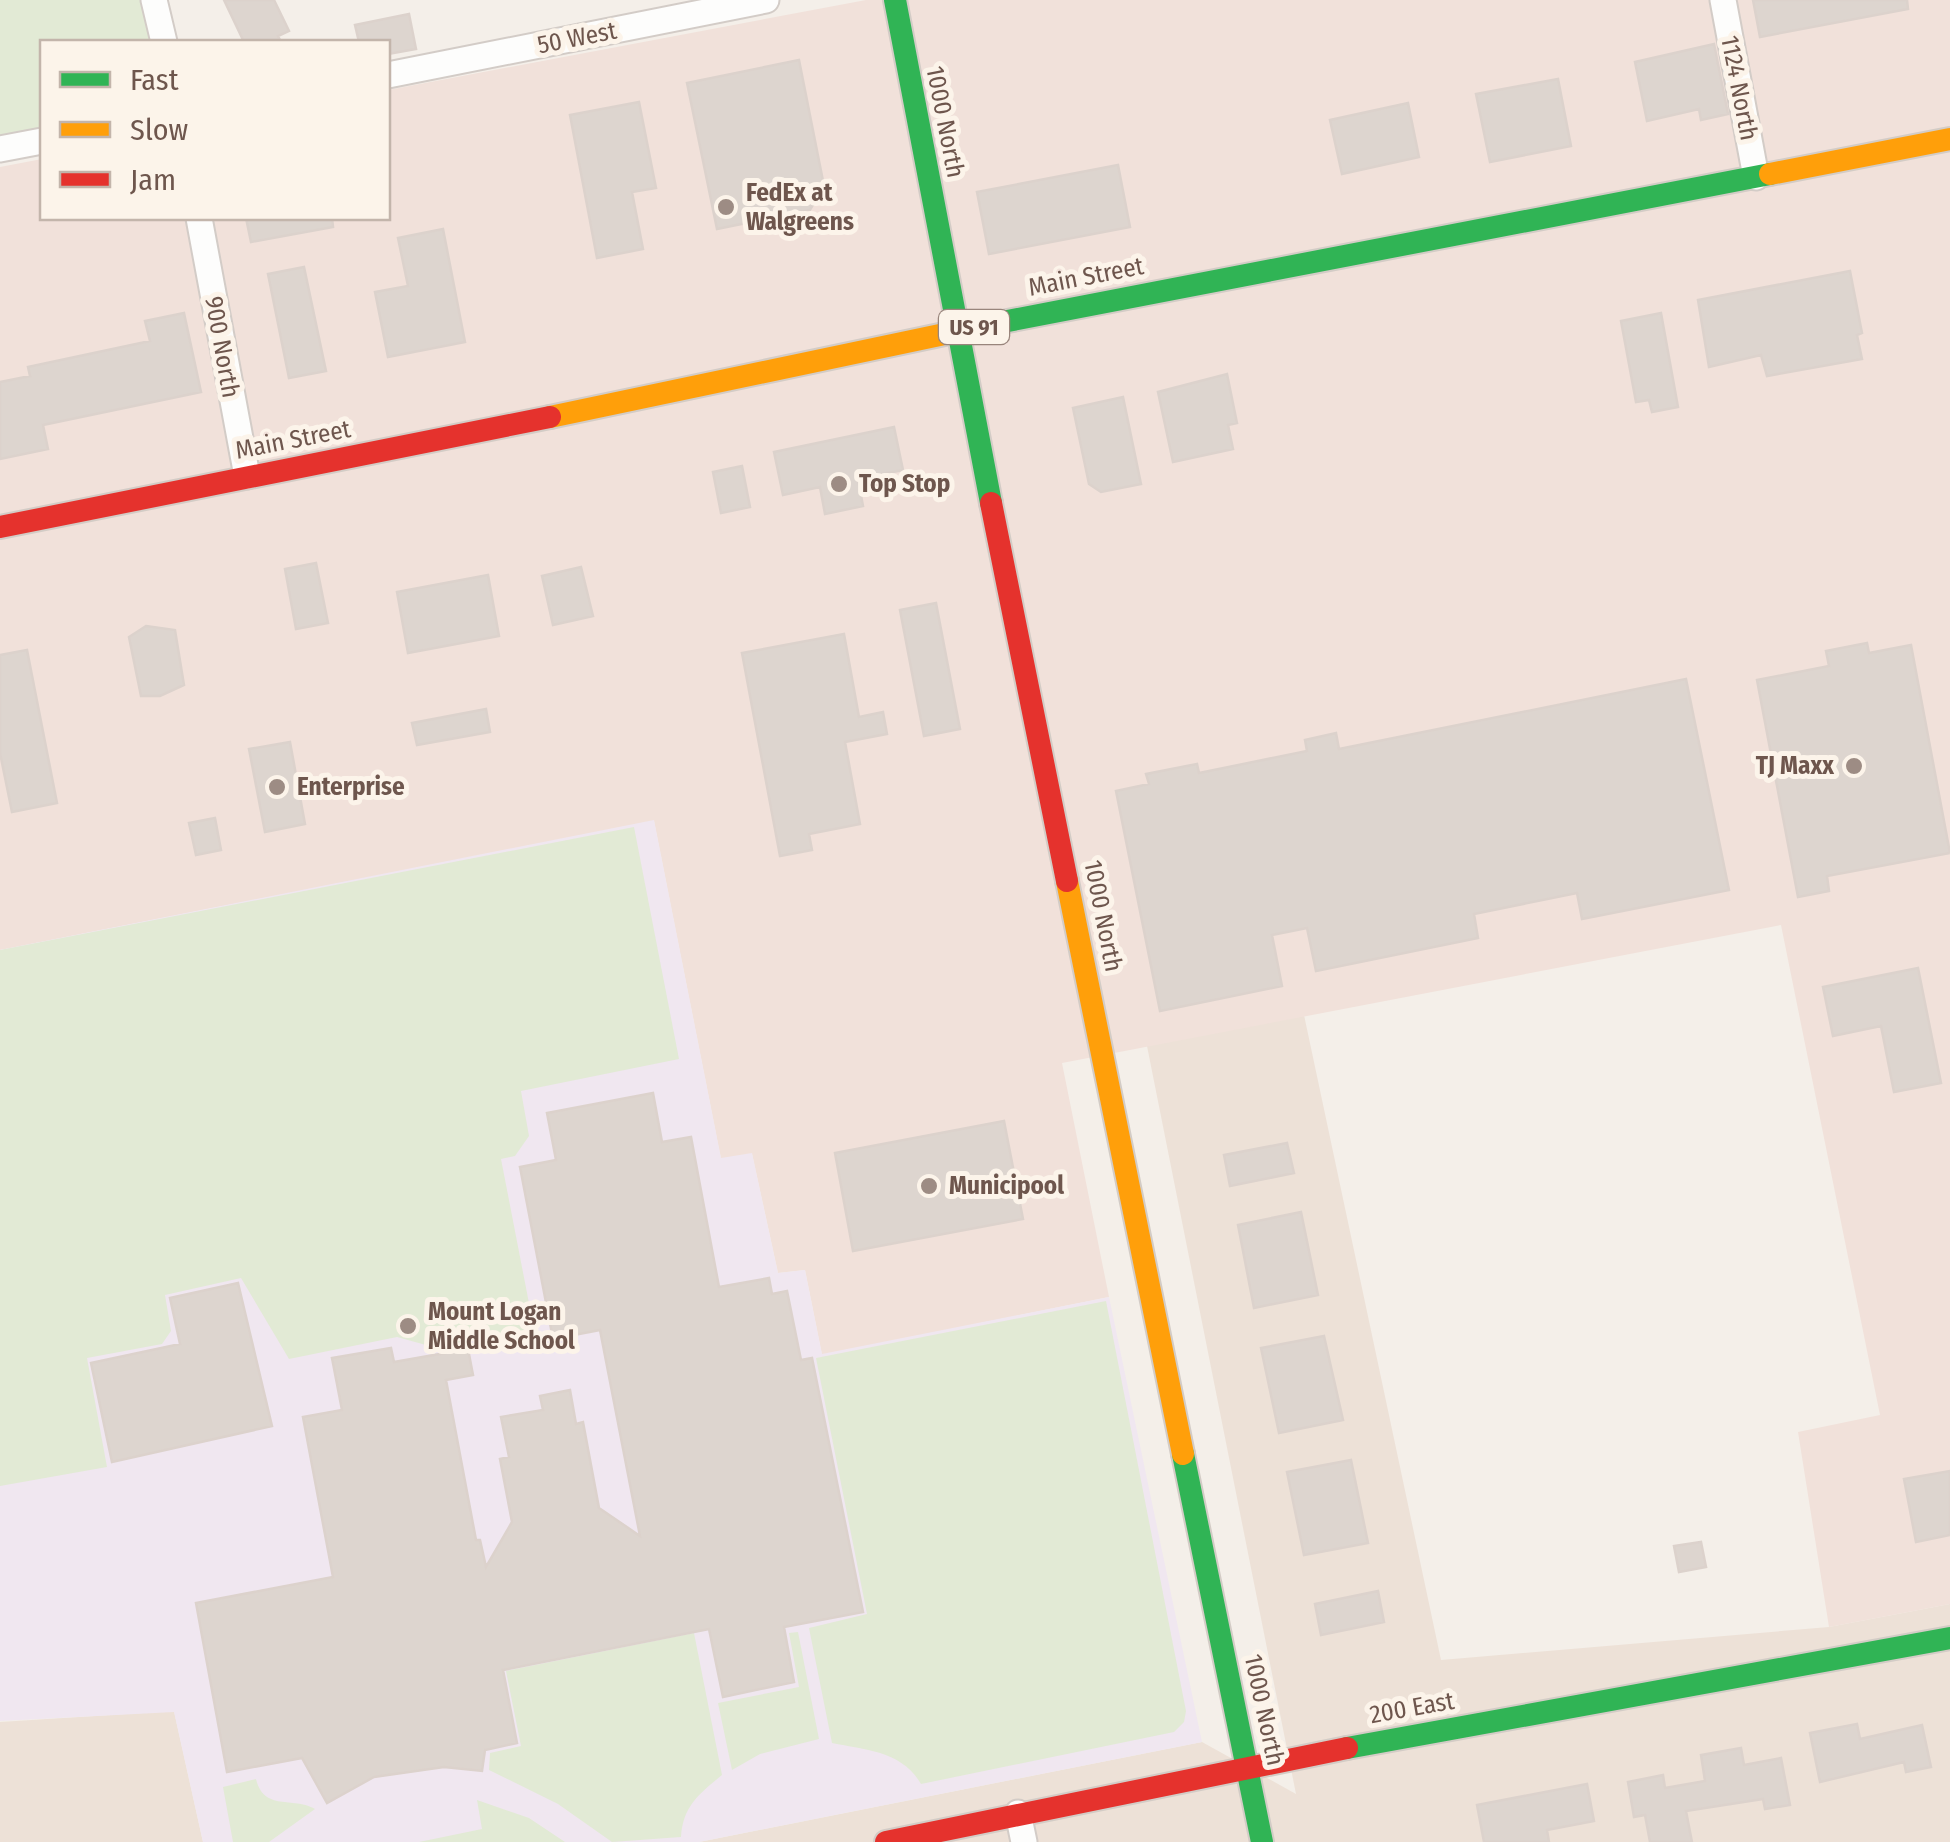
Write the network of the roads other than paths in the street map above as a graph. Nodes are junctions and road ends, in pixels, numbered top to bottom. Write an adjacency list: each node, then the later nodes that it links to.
1 (154, 0): 5 (street)
2 (766, 0): 6 (street, 50 West)
3 (895, 0): 12 (main road, 1000 North)
4 (1722, 0): 10 (street, 1124 North)
5 (164, 40)
6 (390, 75)
7 (1950, 139): 10 (main road, Main Street / US 91)
8 (40, 141): 9 (street)
9 (0, 149)
10 (1756, 177): 12 (main road, Main Street / US 91)
11 (198, 220): 13 (street, 900 North)
12 (956, 330): 13 (main road, Main Street / US 91); 16 (main road, 1000 North)
13 (247, 476): 14 (main road, Main Street / US 91)
14 (0, 526)
15 (1950, 1638): 16 (main road, 200 East)
16 (1247, 1766): 17 (main road, 200 East); 20 (main road, 1000 North)
17 (1018, 1813): 18 (main road, 200 East); 19 (street)
18 (886, 1842)
19 (1024, 1842)
20 (1262, 1842)

